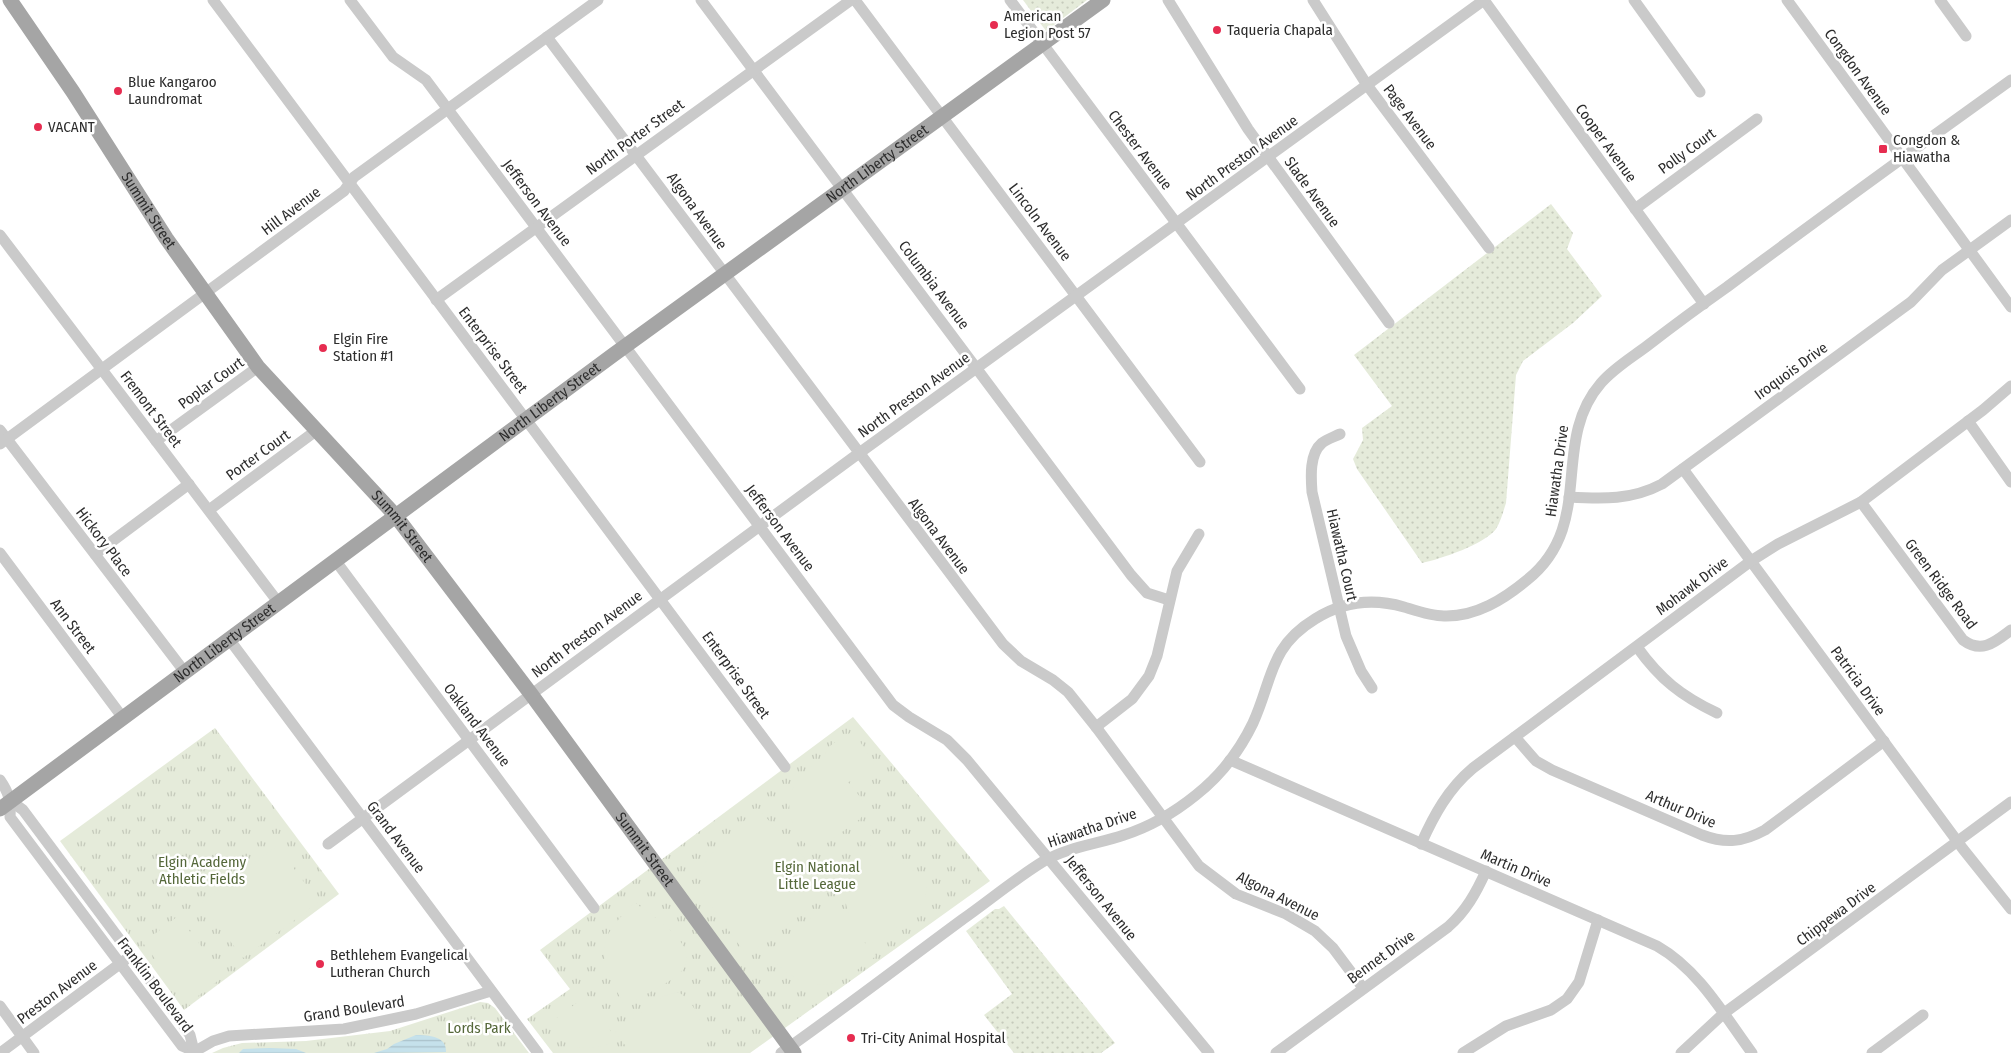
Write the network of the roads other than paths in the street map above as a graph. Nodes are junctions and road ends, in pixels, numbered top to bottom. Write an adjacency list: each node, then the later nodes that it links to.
1 (10, 0): 38 (main road, Summit Street)
2 (213, 0): 28 (street, Enterprise Street)
3 (350, 0): 22 (street, Jefferson Avenue)
4 (598, 0): 16 (street, Hill Avenue)
5 (701, 0): 18 (street, Columbia Avenue)
6 (853, 0): 18 (street, North Porter Street); 23 (street, Lincoln Avenue)
7 (1010, 0): 17 (street, Chester Avenue)
8 (1103, 0): 17 (main road, North Liberty Street)
9 (1168, 0): 26 (street, Slade Avenue)
10 (1313, 0): 20 (street, Page Avenue)
11 (1484, 0): 20 (street, North Preston Avenue); 30 (street, Cooper Avenue)
12 (1634, 0): 21 (street)
13 (1786, 0): 27 (street, Congdon Avenue)
14 (1940, 0): 15 (street)
15 (1966, 36)
16 (547, 37): 22 (street, Hill Avenue); 25 (street, Algona Avenue)
17 (1042, 44): 23 (main road, North Liberty Street); 32 (street, Chester Avenue)
18 (754, 70): 25 (street, North Porter Street); 29 (street, Columbia Avenue)
19 (2011, 80): 27 (street, Hiawatha Drive)
20 (1367, 85): 26 (street, North Preston Avenue); 35 (street, Page Avenue)
21 (1700, 92)
22 (448, 109): 28 (street, Hill Avenue); 33 (street, Jefferson Avenue)
23 (942, 116): 29 (main road, North Liberty Street); 39 (street, Lincoln Avenue)
24 (1757, 119): 30 (street, Polly Court)
25 (636, 154): 33 (street, North Porter Street); 37 (street, Algona Avenue)
26 (1268, 158): 32 (street, North Preston Avenue); 43 (street, Slade Avenue)
27 (1903, 158): 36 (street, Congdon Avenue); 41 (street, Hiawatha Drive)
28 (350, 184): 38 (street, Hill Avenue); 40 (street, Enterprise Street)
29 (842, 190): 37 (main road, North Liberty Street); 46 (street, Columbia Avenue)
30 (1635, 208): 41 (street, Cooper Avenue)
31 (2011, 220): 36 (street, Iroquois Drive)
32 (1177, 223): 39 (street, North Preston Avenue); 49 (street, Chester Avenue)
33 (536, 227): 40 (street, North Porter Street); 44 (street, Jefferson Avenue)
34 (0, 235): 47 (street, Fremont Street)
35 (1489, 248)
36 (1970, 250): 42 (street, Congdon Avenue); 58 (street, Iroquois Drive)
37 (725, 274): 44 (main road, North Liberty Street); 56 (street, Algona Avenue)
38 (205, 294): 45 (main road, Summit Street); 47 (street, Hill Avenue)
39 (1076, 295): 46 (street, North Preston Avenue); 57 (street, Lincoln Avenue)
40 (436, 300): 50 (street, Enterprise Street)
41 (1704, 304): 61 (street, Hiawatha Drive)
42 (2011, 307)
43 (1389, 322)
44 (625, 346): 50 (main road, North Liberty Street); 65 (street, Jefferson Avenue)
45 (258, 367): 52 (main road, Summit Street); 55 (street, Poplar Court)
46 (977, 368): 56 (street, North Preston Avenue); 72 (street, Columbia Avenue)
47 (102, 369): 54 (street, Hill Avenue); 55 (street, Fremont Street)
48 (2011, 386): 51 (street, Mohawk Drive)
49 (1300, 390)
50 (526, 419): 64 (main road, North Liberty Street); 71 (street, Enterprise Street)
51 (1968, 421): 59 (street); 62 (street, Mohawk Drive)
52 (317, 430): 63 (street, Porter Court); 64 (main road, Summit Street)
53 (1340, 434): 74 (street, Hiawatha Court)
54 (2, 438): 68 (street, Hickory Place)
55 (156, 441): 60 (street, Fremont Street)
56 (859, 453): 65 (street, North Preston Avenue); 83 (street, Algona Avenue)
57 (1200, 462)
58 (1683, 470): 61 (street, Iroquois Drive); 70 (street, Patricia Drive)
59 (2011, 482)
60 (189, 484): 63 (street, Fremont Street); 68 (street)
61 (1569, 497): 74 (street, Hiawatha Drive)
62 (1861, 502): 70 (street, Mohawk Drive); 75 (street, Green Ridge Road)
63 (213, 507): 73 (street, Fremont Street)
64 (395, 515): 69 (main road, North Liberty Street); 80 (main road, Summit Street)
65 (760, 526): 71 (street, North Preston Avenue); 97 (street, Jefferson Avenue)
66 (1199, 534): 72 (street)
67 (0, 553): 82 (street, Ann Street)
68 (95, 554): 78 (street, Hickory Place)
69 (335, 560): 73 (main road, North Liberty Street); 85 (street, Oakland Avenue)
70 (1751, 561): 77 (street, Mohawk Drive); 86 (street, Patricia Drive)
71 (660, 598): 80 (street, North Preston Avenue); 88 (street, Enterprise Street)
72 (1169, 600): 83 (street)
73 (278, 602): 76 (main road, North Liberty Street)
74 (1340, 607): 79 (street, Hiawatha Court); 87 (street, Hiawatha Drive)
75 (2011, 630)
76 (229, 638): 78 (main road, North Liberty Street); 92 (street, Grand Avenue)
77 (1637, 647): 81 (street); 84 (street, Mohawk Drive)
78 (184, 672): 82 (main road, North Liberty Street)
79 (1372, 688)
80 (531, 694): 85 (street, North Preston Avenue); 110 (main road, Summit Street)
81 (1717, 713)
82 (123, 718): 91 (main road, North Liberty Street)
83 (1096, 727): 93 (street, Algona Avenue)
84 (1515, 736): 86 (street, Arthur Drive); 96 (street, Mohawk Drive)
85 (468, 739): 92 (street, North Preston Avenue); 99 (street, Oakland Avenue)
86 (1884, 741): 94 (street, Patricia Drive)
87 (1230, 760): 93 (street, Hiawatha Drive); 96 (street, Martin Drive)
88 (785, 767)
89 (0, 780): 91 (street, Franklin Boulevard)
90 (2011, 802): 94 (street, Chippewa Drive)
91 (6, 805): 102 (street, Franklin Boulevard); 103 (street, Franklin Boulevard)
92 (362, 817): 95 (street); 105 (street, Grand Avenue)
93 (1162, 817): 97 (street, Hiawatha Drive); 104 (street, Algona Avenue)
94 (1958, 841): 100 (street, Patricia Drive); 107 (street, Chippewa Drive)
95 (328, 844)
96 (1421, 844): 98 (street, Martin Drive)
97 (1049, 858): 110 (street, Hiawatha Drive); 115 (street, Jefferson Avenue)
98 (1486, 871): 101 (street, Martin Drive); 104 (street, Bennet Drive)
99 (594, 908)
100 (2011, 909)
101 (1598, 920): 107 (street, Martin Drive); 117 (street)
102 (131, 955): 103 (street, Preston Avenue); 111 (street, Franklin Boulevard)
103 (120, 964): 109 (street, Preston Avenue); 111 (street, Franklin Boulevard)
104 (1363, 988): 116 (street, Bennet Drive)
105 (491, 991): 111 (street, Grand Boulevard); 114 (street, Grand Avenue)
106 (0, 1006): 109 (street)
107 (1724, 1014): 118 (street, Chippewa Drive); 119 (street, Martin Drive)
108 (1924, 1015): 120 (street)
109 (22, 1036): 112 (street, Preston Avenue); 113 (street)
110 (788, 1051)
111 (193, 1052)
112 (0, 1053)
113 (34, 1053)
114 (538, 1053)
115 (1209, 1053)
116 (1276, 1053)
117 (1463, 1053)
118 (1681, 1053)
119 (1752, 1053)
120 (1872, 1053)

